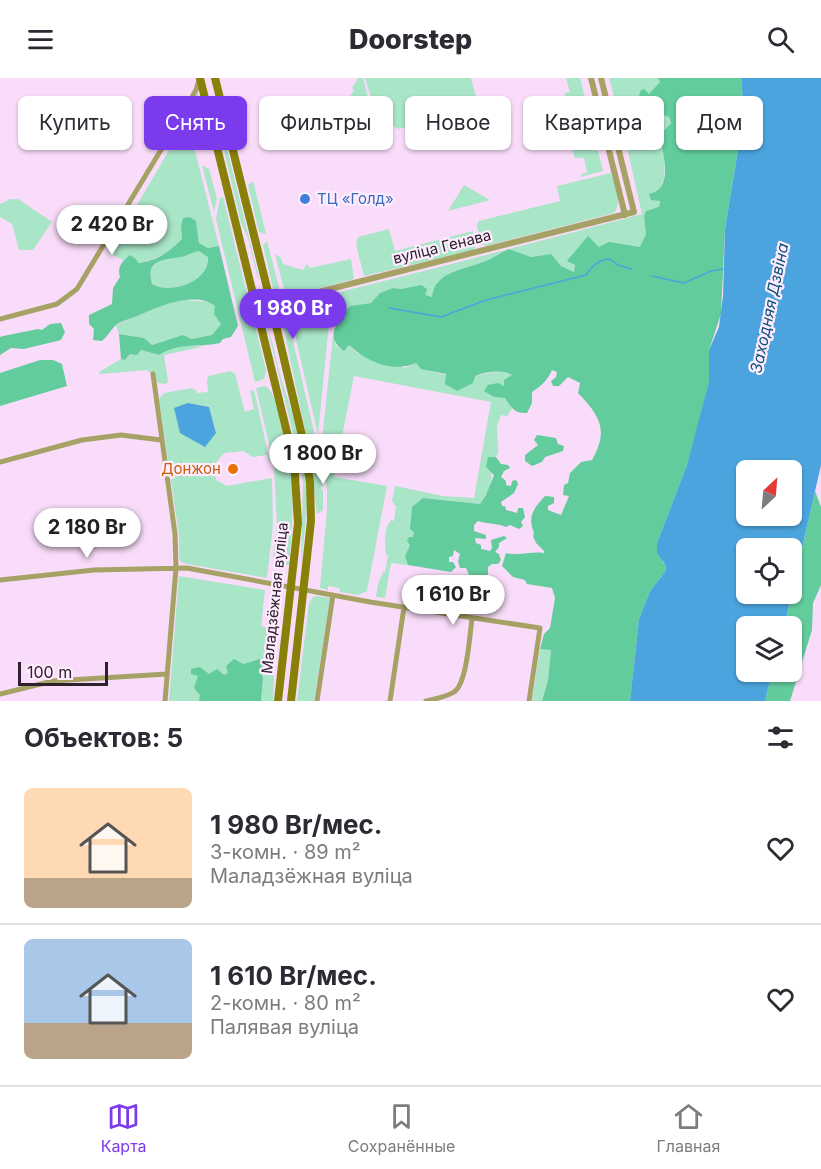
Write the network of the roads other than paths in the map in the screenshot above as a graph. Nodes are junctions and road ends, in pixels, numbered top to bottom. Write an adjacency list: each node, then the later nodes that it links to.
1 (200, 78): 5 (street); 6 (main road, Маладзёжная вуліца)
2 (215, 78): 10 (main road, Маладзёжная вуліца)
3 (601, 80): 4 (street); 9 (street, вуліца Генава)
4 (592, 81): 9 (street)
5 (193, 96)
6 (204, 96)
7 (161, 150): 12 (street)
8 (217, 150): 11 (main road, Маладзёжная вуліца)
9 (625, 215): 10 (street, вуліца Генава)
10 (271, 304): 11 (main road, вуліца Генава); 19 (main road, Маладзёжная вуліца)
11 (256, 308): 18 (main road, Маладзёжная вуліца)
12 (0, 319)
13 (153, 374): 14 (street)
14 (161, 440): 15 (street); 16 (street)
15 (0, 462)
16 (176, 568): 17 (street); 18 (street); 23 (street)
17 (0, 580)
18 (291, 587): 19 (street); 26 (main road, Маладзёжная вуліца)
19 (304, 590): 20 (street); 27 (main road, Маладзёжная вуліца)
20 (333, 595): 21 (street); 28 (street)
21 (404, 607): 22 (street); 29 (street)
22 (472, 618): 30 (street); 31 (street)
23 (167, 674): 24 (street); 25 (street)
24 (0, 694)
25 (165, 701)
26 (278, 701)
27 (291, 701)
28 (317, 701)
29 (390, 701)
30 (426, 701)
31 (529, 701)

